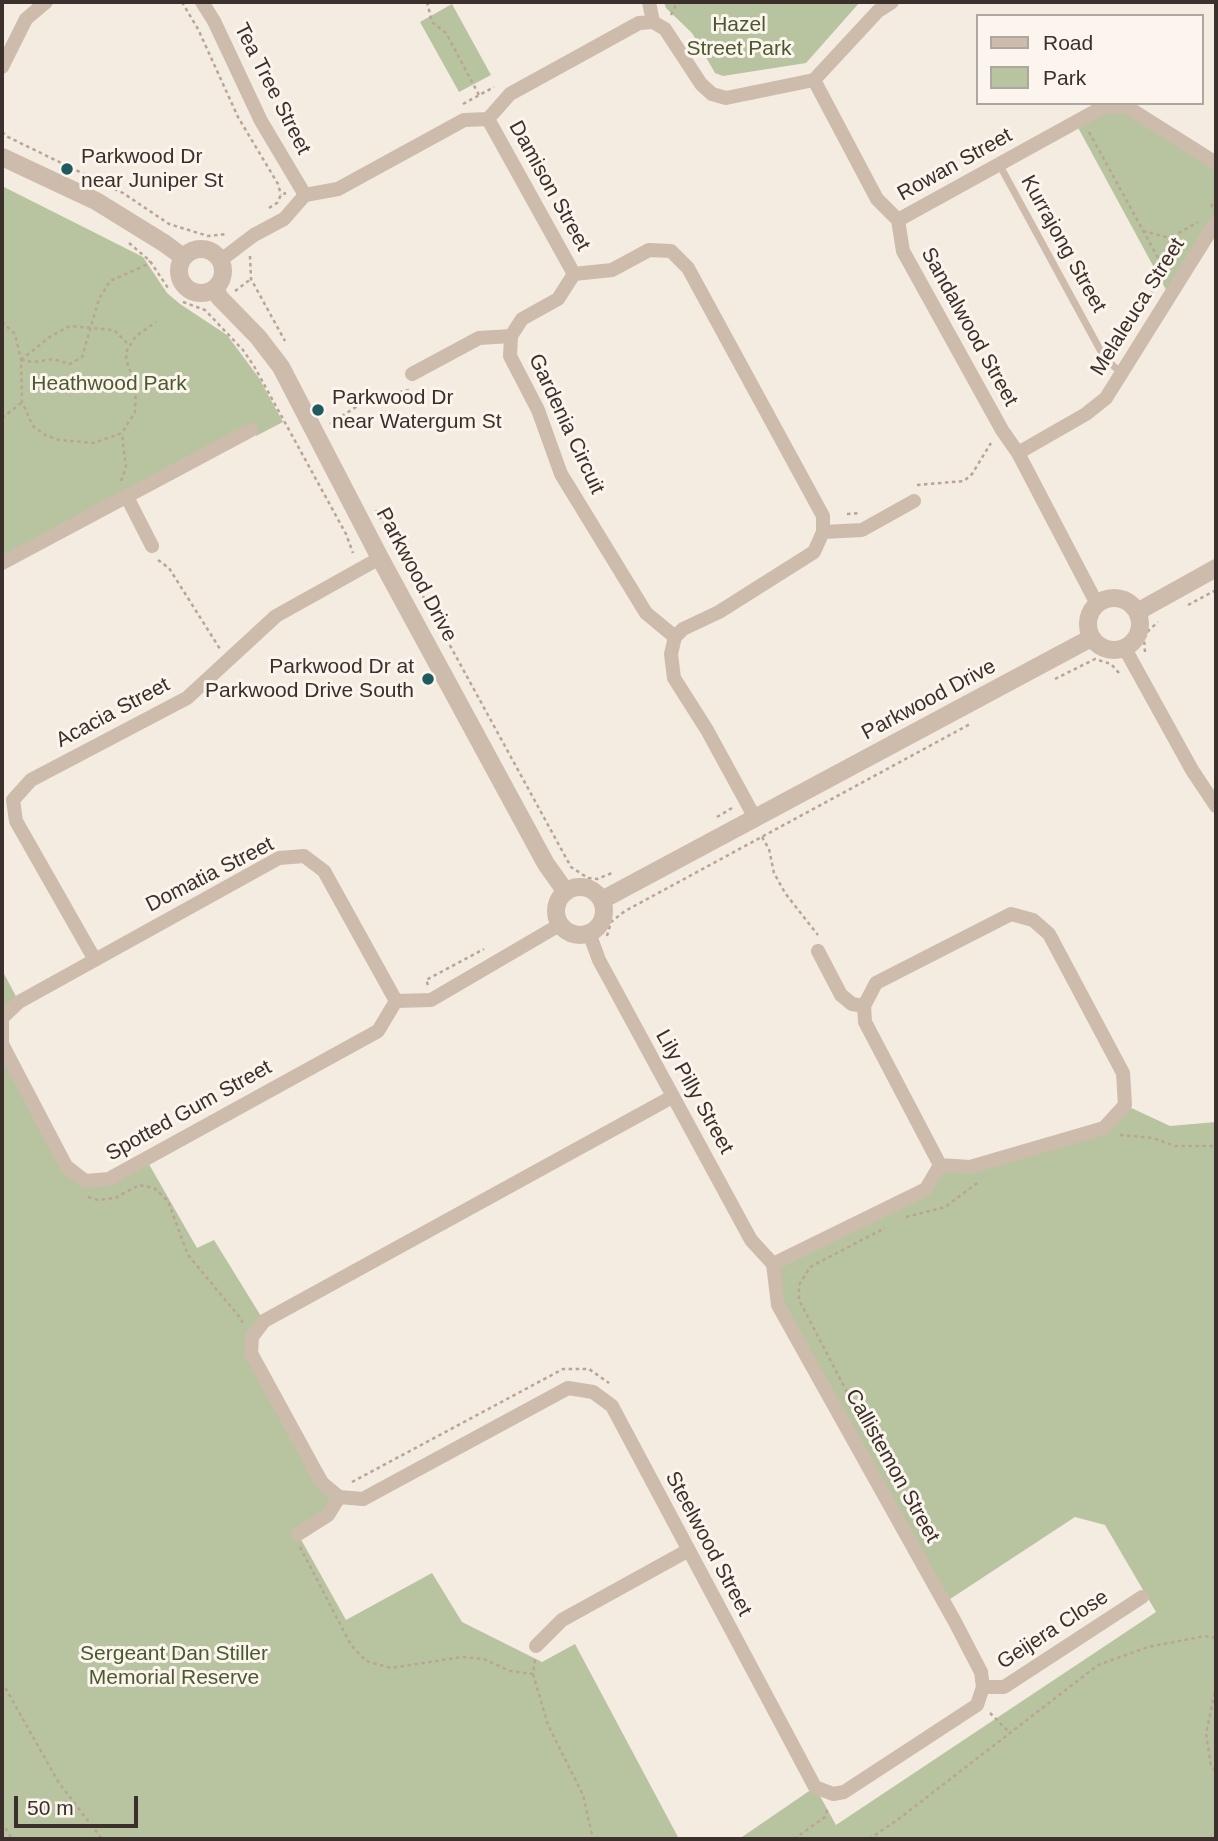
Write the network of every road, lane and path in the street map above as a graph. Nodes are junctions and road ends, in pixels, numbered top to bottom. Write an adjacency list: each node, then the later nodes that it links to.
1 (46, 2): 9 (street)
2 (202, 2): 18 (street, Tea Tree Street)
3 (427, 2): 11 (path)
4 (649, 2): 8 (street)
5 (682, 2): 7 (path)
6 (892, 2): 10 (street)
7 (669, 18)
8 (653, 22): 10 (street); 13 (street)
9 (2, 67)
10 (814, 80): 23 (street)
11 (479, 95)
12 (1082, 118): 16 (street, Rowan Street); 17 (street, Rowan Street); 25 (path)
13 (488, 119): 18 (street); 33 (street, Damison Street)
14 (2, 132): 24 (path)
15 (2, 156): 29 (street)
16 (1216, 163)
17 (999, 164): 23 (street, Rowan Street); 48 (lane, Kurrajong Street)
18 (305, 195): 30 (street)
19 (1216, 198): 22 (path)
20 (277, 203): 21 (path)
21 (266, 210)
22 (1209, 217): 27 (path); 34 (street, Melaleuca Street)
23 (898, 220): 53 (street, Sandalwood Street)
24 (234, 230)
25 (1143, 230): 27 (path); 32 (path)
26 (122, 238): 31 (path)
27 (1170, 238): 32 (path)
28 (248, 253): 35 (path)
29 (183, 257): 30 (street); 37 (street)
30 (221, 260): 37 (street)
31 (150, 261): 36 (path); 42 (path)
32 (1163, 267): 34 (path)
33 (574, 274): 43 (street, Gardenia Circuit); 57 (street)
34 (1181, 278): 48 (street, Melaleuca Street)
35 (251, 279): 38 (path); 45 (path)
36 (169, 288)
37 (216, 288): 60 (street, Parkwood Drive)
38 (235, 291)
39 (183, 302): 59 (path)
40 (2, 321): 46 (path)
41 (156, 322): 44 (path)
42 (92, 326): 44 (path); 46 (path); 46 (path)
43 (511, 336): 47 (street); 68 (street, Gardenia Circuit)
44 (130, 345): 52 (path)
45 (290, 351)
46 (21, 360): 49 (path)
47 (412, 374)
48 (1121, 374): 53 (street, Melaleuca Street)
49 (22, 402): 50 (path); 52 (path)
50 (2, 418)
51 (251, 430): 54 (street)
52 (122, 433): 54 (path)
53 (1018, 453): 64 (street, Sandalwood Street)
54 (120, 500): 58 (street); 61 (street)
55 (914, 501): 57 (street)
56 (373, 503): 82 (path)
57 (823, 532): 68 (street)
58 (152, 551): 72 (path)
59 (353, 553)
60 (380, 558): 72 (street, Acacia Street); 83 (street, Parkwood Drive)
61 (2, 563)
62 (1216, 568): 66 (street)
63 (1216, 590): 65 (path)
64 (1097, 604): 66 (street); 69 (street)
65 (1184, 607)
66 (1137, 612): 70 (street)
67 (1163, 618): 71 (path)
68 (676, 637): 80 (street)
69 (1091, 638): 70 (street); 80 (street, Parkwood Drive)
70 (1124, 647): 77 (street)
71 (1146, 656)
72 (228, 662): 76 (street, Acacia Street)
73 (1123, 679): 74 (path)
74 (1051, 681)
75 (972, 723): 81 (path)
76 (7, 801): 91 (street, Acacia Street)
77 (1216, 806)
78 (732, 808): 79 (path)
79 (718, 817)
80 (755, 818): 84 (street, Parkwood Drive)
81 (762, 837): 87 (path); 88 (path)
82 (620, 870)
83 (566, 892): 84 (street); 85 (street)
84 (602, 900): 86 (street)
85 (561, 924): 86 (street); 93 (street)
86 (589, 933): 95 (street, Lily Pilly Street)
87 (818, 936)
88 (608, 944)
89 (486, 948): 92 (path)
90 (818, 951): 94 (street)
91 (94, 960): 93 (street, Domatia Street); 93 (street, Spotted Gum Street)
92 (428, 986)
93 (397, 1001)
94 (864, 1006): 98 (street); 98 (street)
95 (672, 1097): 103 (street, Lily Pilly Street); 108 (street)
96 (1120, 1135): 97 (path)
97 (1216, 1146)
98 (940, 1165): 103 (street)
99 (988, 1178): 101 (path)
100 (88, 1197): 104 (path)
101 (906, 1217)
102 (895, 1223): 106 (path)
103 (773, 1264): 117 (street, Callistemon Street)
104 (240, 1331)
105 (610, 1385): 107 (path)
106 (862, 1422)
107 (350, 1483)
108 (339, 1497): 109 (street); 110 (street, Steelwood Street)
109 (298, 1534): 114 (path)
110 (687, 1551): 113 (street); 119 (street, Steelwood Street)
111 (1142, 1597): 117 (street, Geijera Close)
112 (1216, 1638): 125 (path)
113 (536, 1646): 114 (path)
114 (534, 1674): 123 (path)
115 (2, 1682): 122 (path)
116 (1216, 1686): 118 (path)
117 (983, 1687): 119 (street)
118 (1216, 1772)
119 (832, 1794): 124 (path)
120 (2, 1822): 121 (path)
121 (12, 1839)
122 (102, 1839)
123 (593, 1839)
124 (794, 1839)
125 (870, 1839)

